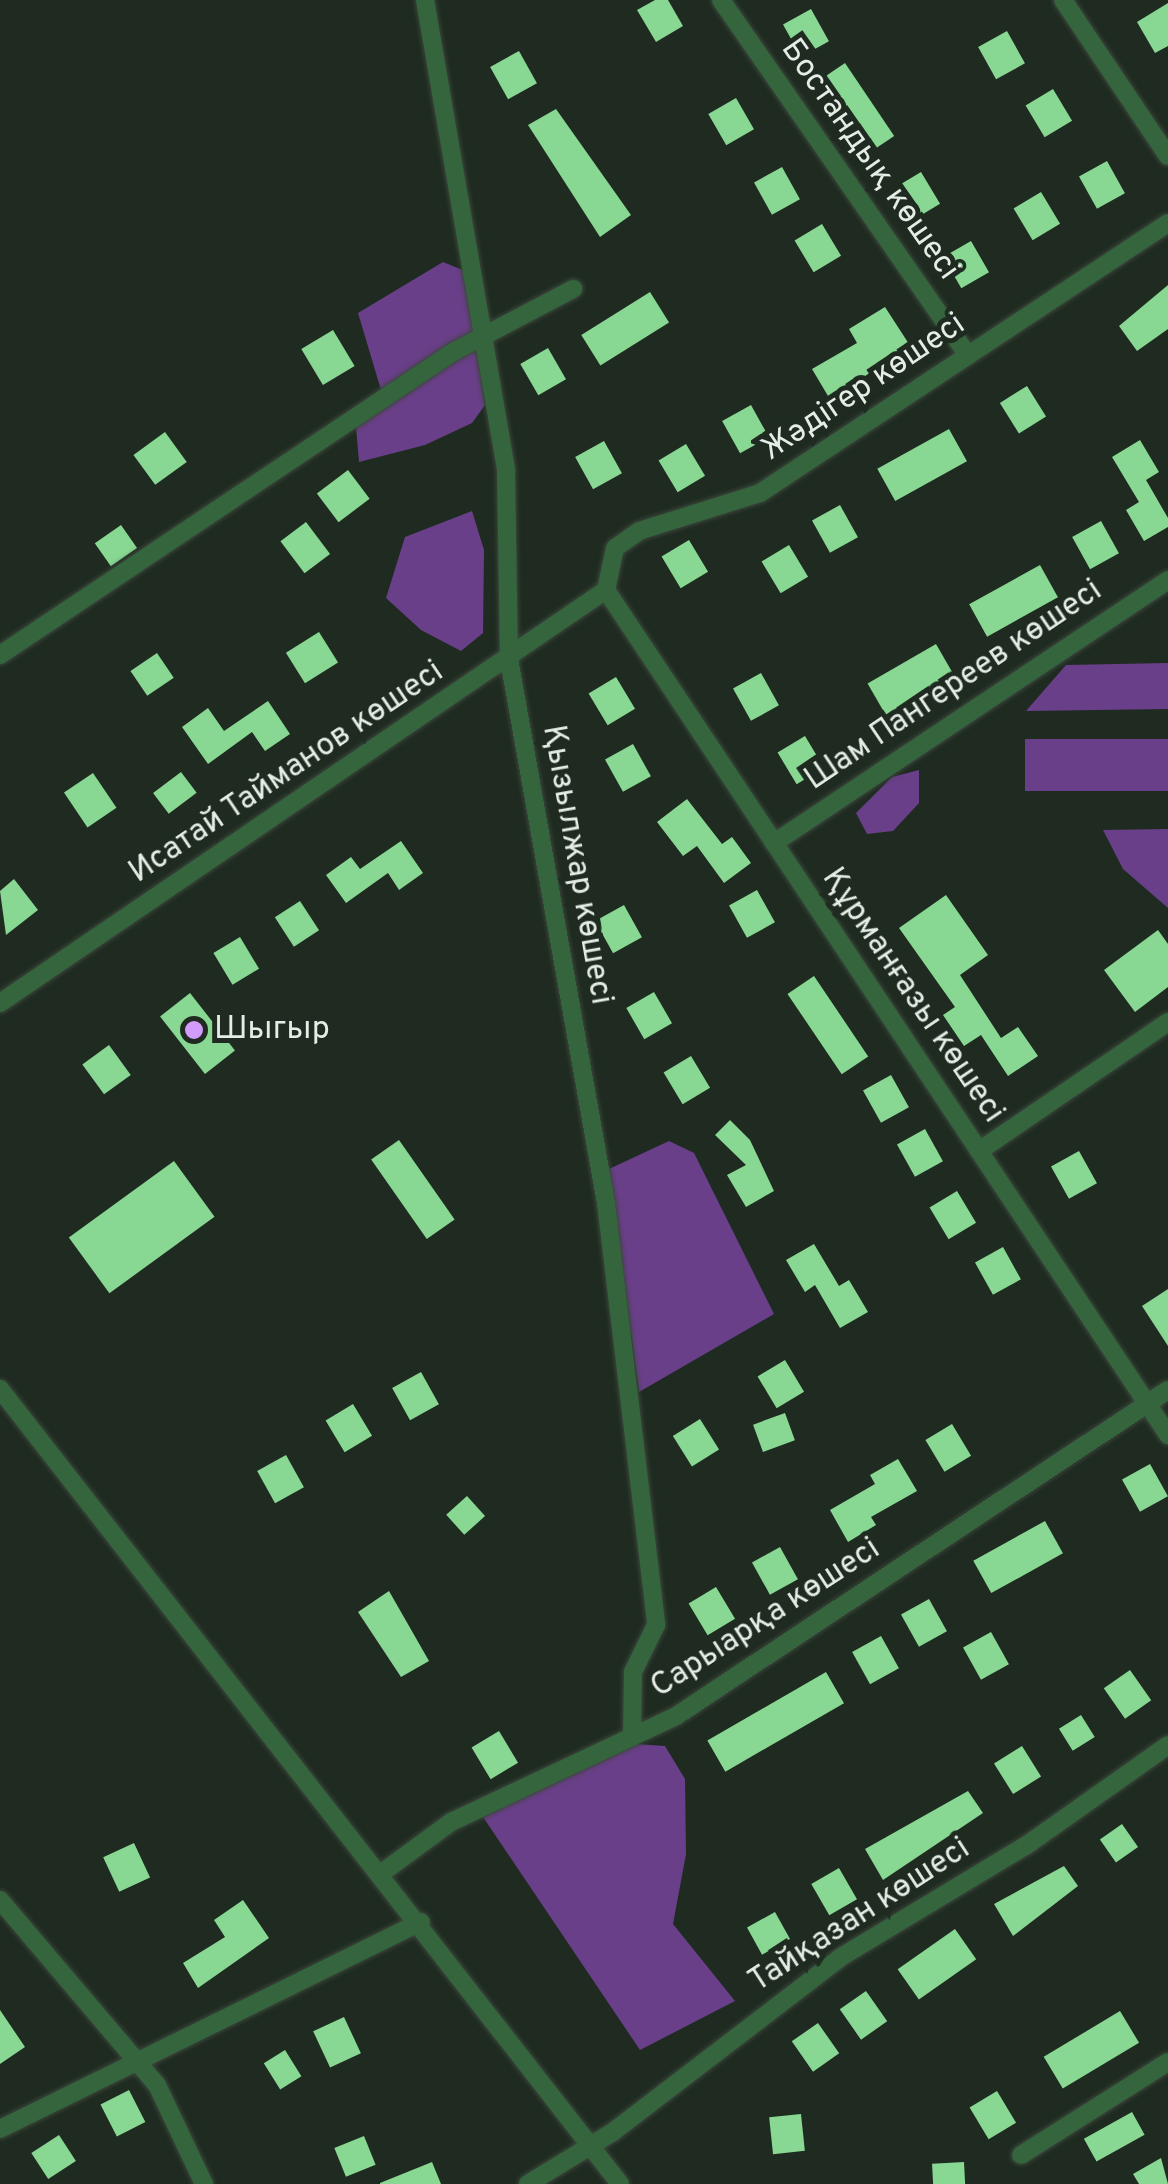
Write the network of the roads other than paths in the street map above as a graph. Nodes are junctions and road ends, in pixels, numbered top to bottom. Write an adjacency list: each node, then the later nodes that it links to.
1 (425, 0): 7 (street, Қызылжар көшесі)
2 (721, 0): 8 (street, Бостандық көшесі)
3 (1063, 0): 4 (street)
4 (1168, 156)
5 (1168, 223): 8 (street, Жәдігер көшесі)
6 (573, 289): 7 (street)
7 (484, 336): 11 (street); 12 (street, Қызылжар көшесі)
8 (968, 355): 10 (street, Жәдігер көшесі)
9 (1168, 580): 13 (street, Шам Пангереев көшесі)
10 (606, 590): 12 (street, Исатай Тайманов көшесі); 13 (street, Құрманғазы көшесі)
11 (0, 655)
12 (509, 658): 14 (street, Исатай Тайманов көшесі); 21 (street, Қызылжар көшесі)
13 (774, 843): 16 (street, Құрманғазы көшесі)
14 (0, 1003)
15 (1168, 1022): 16 (street)
16 (979, 1151): 19 (street, Құрманғазы көшесі)
17 (0, 1389): 23 (street)
18 (1168, 1390): 19 (street, Сарыарқа көшесі)
19 (1147, 1404): 20 (street, Құрманғазы көшесі); 21 (street, Сарыарқа көшесі)
20 (1168, 1435)
21 (632, 1736): 23 (street, Сарыарқа көшесі)
22 (1168, 1745): 29 (street, Тайқазан көшесі)
23 (383, 1872): 25 (street)
24 (0, 1900): 27 (street)
25 (420, 1922): 27 (street); 29 (street)
26 (1168, 2062): 30 (street)
27 (140, 2066): 28 (street); 31 (street)
28 (0, 2129)
29 (591, 2147): 32 (street, Тайқазан көшесі); 33 (street)
30 (1022, 2155)
31 (204, 2184)
32 (528, 2184)
33 (620, 2184)

